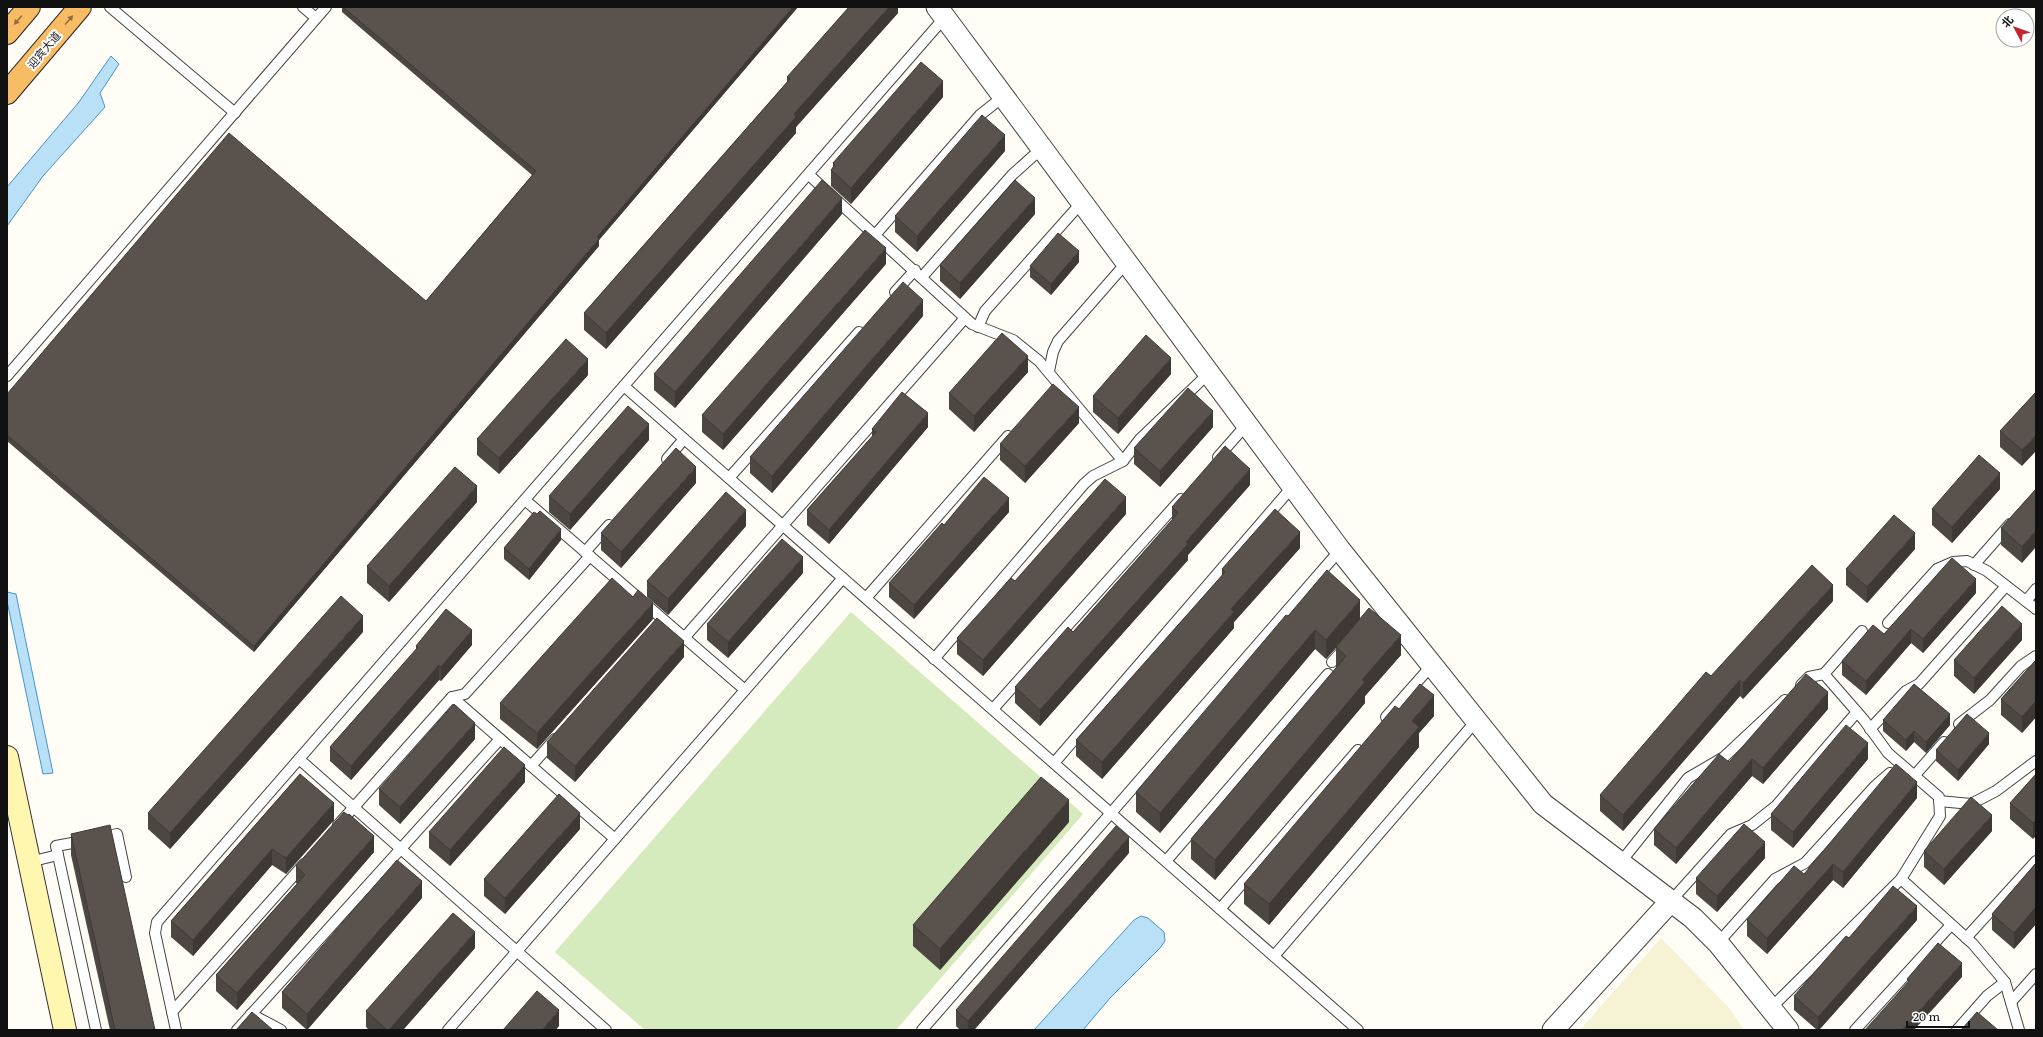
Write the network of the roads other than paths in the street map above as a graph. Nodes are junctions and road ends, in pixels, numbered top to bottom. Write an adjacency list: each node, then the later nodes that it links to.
1 (29, 7): 8 (highway, one-way to 8)
2 (80, 7): 9 (highway, 迎宾大道, one-way to 2)
3 (110, 7): 11 (lane)
4 (303, 7): 7 (lane)
5 (326, 7): 7 (lane)
6 (941, 12): 10 (street); 13 (lane)
7 (316, 18): 11 (lane)
8 (7, 33)
9 (7, 93)
10 (1004, 96): 12 (street); 15 (lane)
11 (235, 113): 24 (lane)
12 (1042, 148): 14 (street); 17 (lane)
13 (809, 175): 15 (lane); 25 (lane)
14 (1082, 202): 16 (street); 21 (lane)
15 (876, 235): 17 (lane)
16 (1127, 262): 22 (lane); 23 (street)
17 (919, 274): 18 (lane); 19 (lane)
18 (888, 300)
19 (965, 318): 21 (lane); 38 (lane)
20 (867, 324): 32 (lane)
21 (978, 327): 22 (lane)
22 (1049, 371): 29 (lane)
23 (1209, 373): 26 (street); 29 (lane)
24 (7, 376)
25 (624, 387): 28 (lane); 35 (lane)
26 (1247, 424): 30 (lane); 33 (street)
27 (1015, 428): 45 (lane)
28 (684, 439): 31 (lane); 32 (lane)
29 (1123, 461): 53 (lane)
30 (1210, 466)
31 (658, 469)
32 (729, 478): 38 (lane)
33 (1293, 486): 39 (street); 71 (lane)
34 (1189, 490): 60 (lane)
35 (525, 500): 40 (lane); 69 (lane)
36 (616, 516): 40 (lane)
37 (2016, 518): 41 (lane)
38 (783, 526): 42 (lane); 50 (lane)
39 (1340, 550): 55 (street); 77 (lane)
40 (587, 554): 50 (lane); 59 (lane)
41 (1974, 565): 43 (lane); 48 (lane)
42 (843, 578): 45 (lane); 58 (lane)
43 (2006, 586): 46 (lane); 64 (lane)
44 (2036, 589): 46 (lane)
45 (866, 598): 53 (lane)
46 (2026, 601): 47 (lane)
47 (2036, 609)
48 (1888, 623)
49 (1862, 631): 57 (lane)
50 (684, 638): 58 (lane)
51 (1352, 639): 54 (lane)
52 (2036, 656): 74 (lane)
53 (934, 658): 60 (lane)
54 (1332, 662)
55 (1432, 665): 62 (street); 63 (lane)
56 (1328, 674): 84 (lane)
57 (1824, 674): 61 (lane); 86 (lane)
58 (745, 690): 79 (lane)
59 (452, 697): 66 (lane); 76 (lane)
60 (993, 709): 71 (lane)
61 (1857, 712): 64 (lane); 89 (lane)
62 (1476, 721): 86 (street); 95 (lane)
63 (1380, 724)
64 (1870, 729): 72 (lane)
65 (563, 731): 73 (lane)
66 (500, 739): 73 (lane); 80 (lane)
67 (1364, 742): 90 (lane)
68 (7, 757): 85 (main road)
69 (299, 759): 76 (lane); 100 (lane)
70 (2036, 761): 75 (lane)
71 (1054, 763): 77 (lane)
72 (1899, 763): 74 (lane); 93 (lane)
73 (531, 766): 79 (lane)
74 (1915, 776): 75 (lane)
75 (1939, 801): 88 (lane)
76 (354, 808): 78 (lane); 80 (lane)
77 (1111, 813): 84 (lane); 102 (lane)
78 (333, 831)
79 (615, 839): 94 (lane)
80 (400, 848): 94 (lane); 101 (lane)
81 (312, 854): 100 (lane)
82 (58, 855): 85 (lane); 87 (lane); 104 (lane)
83 (2036, 860): 92 (lane)
84 (1166, 861): 90 (lane)
85 (29, 862): 103 (main road)
86 (1620, 863): 89 (street)
87 (126, 877)
88 (1901, 879): 91 (lane); 99 (lane)
89 (1670, 902): 93 (street); 111 (street)
90 (1220, 909): 95 (lane)
91 (1951, 925): 92 (lane); 113 (lane)
92 (1966, 938): 97 (lane)
93 (1718, 943): 99 (street)
94 (516, 951): 108 (lane); 109 (lane)
95 (1274, 956): 110 (lane)
96 (2036, 974): 98 (lane)
97 (2005, 982): 98 (lane); 114 (lane)
98 (2011, 1002): 115 (lane)
99 (1771, 1008): 112 (street)
100 (172, 1012): 105 (lane)
101 (251, 1014): 106 (lane); 107 (lane)
102 (926, 1029)
103 (64, 1030)
104 (96, 1030)
105 (176, 1030)
106 (237, 1030)
107 (281, 1030)
108 (448, 1030)
109 (606, 1030)
110 (1358, 1030)
111 (1553, 1030)
112 (1788, 1030)
113 (1856, 1030)
114 (1957, 1030)
115 (2019, 1030)

